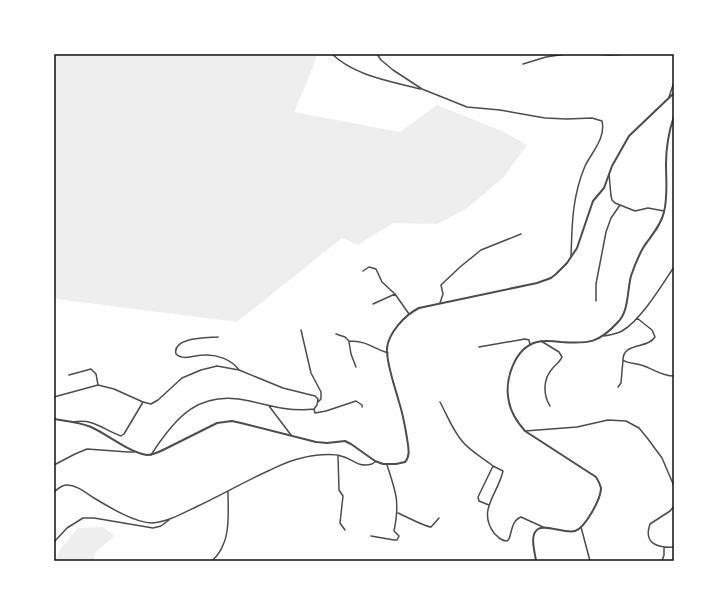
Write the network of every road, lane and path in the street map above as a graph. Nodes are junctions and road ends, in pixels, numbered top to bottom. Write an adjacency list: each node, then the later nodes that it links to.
1 (332, 54): 8 (street)
2 (377, 54): 8 (street)
3 (566, 54): 6 (street)
4 (597, 54): 5 (street)
5 (632, 54)
6 (523, 64)
7 (674, 82): 10 (street)
8 (422, 89): 16 (street)
9 (674, 93): 10 (street)
10 (669, 99): 12 (street)
11 (674, 116): 14 (street)
12 (609, 174): 13 (street); 16 (street)
13 (620, 205): 14 (street); 20 (street)
14 (664, 211): 27 (street)
15 (521, 234): 21 (street)
16 (571, 257): 21 (street)
17 (674, 267): 24 (street)
18 (363, 271): 19 (street)
19 (395, 294): 22 (street); 23 (street)
20 (596, 301)
21 (440, 303): 23 (street)
22 (373, 304)
23 (409, 314): 33 (street)
24 (637, 318): 27 (street); 34 (street)
25 (302, 330): 43 (street)
26 (336, 334): 30 (street)
27 (604, 336): 29 (street)
28 (218, 337): 36 (street)
29 (541, 341): 31 (street); 46 (street)
30 (349, 342): 33 (street); 35 (street)
31 (530, 344): 32 (street); 51 (street)
32 (479, 347)
33 (388, 353): 58 (street)
34 (623, 360): 38 (street); 40 (street)
35 (356, 367)
36 (239, 370): 42 (street); 43 (street)
37 (69, 375): 39 (street)
38 (674, 376)
39 (98, 385): 41 (street); 42 (street)
40 (618, 387)
41 (54, 397)
42 (143, 402): 50 (street)
43 (318, 402): 48 (street)
44 (440, 402): 59 (street)
45 (268, 406): 48 (street); 52 (street); 54 (street)
46 (550, 406)
47 (362, 407): 48 (street)
48 (314, 409)
49 (54, 419): 50 (street)
50 (73, 422): 53 (street)
51 (525, 431): 60 (street); 68 (street)
52 (291, 435): 54 (street); 56 (street)
53 (136, 452): 54 (street); 57 (street)
54 (151, 454)
55 (338, 455): 56 (street); 61 (street); 70 (street)
56 (375, 461): 58 (street)
57 (54, 465)
58 (387, 465): 65 (street)
59 (493, 466): 63 (street); 63 (street)
60 (674, 486)
61 (228, 491): 67 (street); 75 (street)
62 (54, 492): 67 (street)
63 (489, 505): 69 (street)
64 (674, 506): 74 (street)
65 (398, 513): 66 (street); 71 (street)
66 (440, 518)
67 (170, 519): 72 (street)
68 (581, 527): 69 (street); 77 (street)
69 (544, 528): 76 (street)
70 (345, 530)
71 (371, 536)
72 (54, 542)
73 (674, 547): 74 (street)
74 (664, 548): 78 (street)
75 (212, 561)
76 (536, 561)
77 (590, 561)
78 (662, 561)

